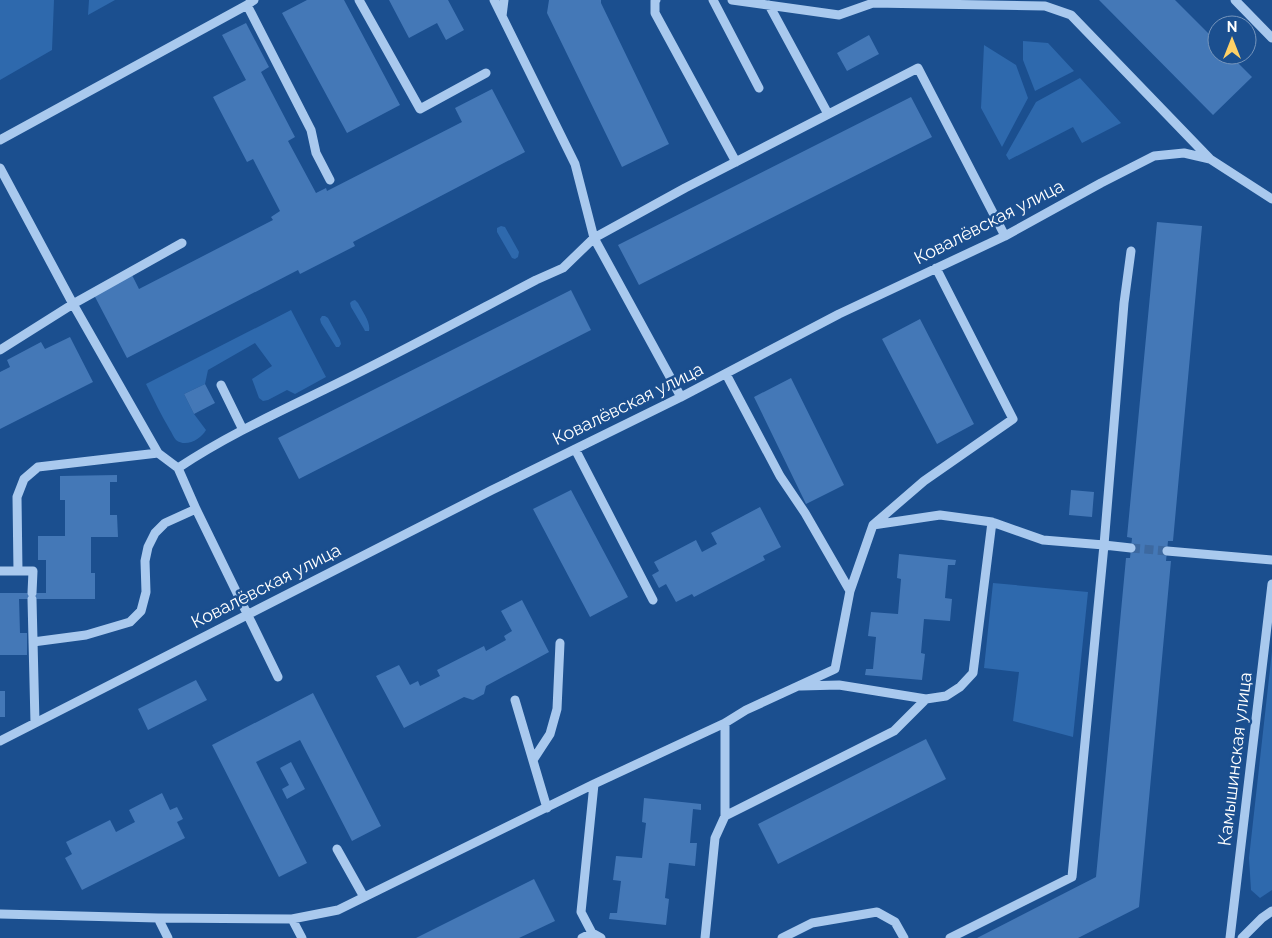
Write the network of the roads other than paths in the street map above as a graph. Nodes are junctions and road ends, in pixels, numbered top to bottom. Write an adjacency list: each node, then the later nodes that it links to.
1 (359, 0): 13 (street)
2 (494, 0): 11 (street)
3 (504, 0): 11 (street)
4 (656, 0): 18 (street)
5 (713, 0): 14 (street)
6 (732, 0): 10 (street)
7 (1236, 0): 12 (street)
8 (873, 2): 10 (street); 17 (street)
9 (250, 3): 16 (street); 20 (street)
10 (770, 5): 15 (street)
11 (502, 16): 23 (street)
12 (1272, 38)
13 (486, 73)
14 (759, 88)
15 (828, 114): 18 (street); 22 (street)
16 (0, 140)
17 (1210, 159): 21 (street, Ковалёвская улица); 22 (street, Ковалёвская улица)
18 (736, 162): 23 (street)
19 (0, 168): 27 (street)
20 (330, 180)
21 (1272, 200)
22 (1005, 236): 26 (street, Ковалёвская улица)
23 (594, 238): 31 (street); 32 (street)
24 (182, 243): 27 (street)
25 (1131, 251): 39 (street)
26 (936, 268): 29 (street, Ковалёвская улица); 38 (street)
27 (73, 304): 28 (street); 34 (street)
28 (0, 350)
29 (726, 374): 31 (street, Ковалёвская улица); 46 (street)
30 (221, 386): 32 (street)
31 (681, 397): 33 (street, Ковалёвская улица)
32 (243, 430): 35 (street)
33 (575, 449): 47 (street); 48 (street, Ковалёвская улица)
34 (158, 453): 35 (street); 44 (street)
35 (178, 468): 36 (street)
36 (196, 510): 48 (street); 49 (street)
37 (992, 522): 38 (street); 39 (street); 53 (street)
38 (873, 525): 46 (street)
39 (1104, 546): 40 (street); 76 (street)
40 (1131, 548)
41 (1167, 551): 42 (street)
42 (1272, 560)
43 (0, 571): 44 (street)
44 (18, 571): 49 (street)
45 (1272, 584): 77 (street, Камышинская улица)
46 (850, 591): 52 (street)
47 (653, 600)
48 (248, 614): 51 (street); 55 (street, Ковалёвская улица)
49 (33, 642): 55 (street)
50 (560, 643): 58 (street)
51 (278, 677)
52 (795, 687): 53 (street); 56 (street)
53 (926, 699): 61 (street)
54 (515, 700): 58 (street)
55 (35, 723): 57 (street, Ковалёвская улица)
56 (725, 723): 59 (street); 61 (street)
57 (0, 741)
58 (533, 760): 60 (street)
59 (594, 784): 60 (street); 68 (street)
60 (547, 808): 63 (street)
61 (725, 816): 73 (street)
62 (337, 848): 63 (street)
63 (364, 898): 67 (street)
64 (1272, 911): 78 (street)
65 (0, 914): 66 (street)
66 (158, 918): 67 (street); 69 (street)
67 (292, 919): 70 (street)
68 (592, 933): 71 (street); 72 (street)
69 (168, 938)
70 (302, 938)
71 (582, 938)
72 (601, 938)
73 (705, 938)
74 (782, 938): 75 (street)
75 (904, 938)
76 (950, 938)
77 (1230, 938)
78 (1242, 938)

